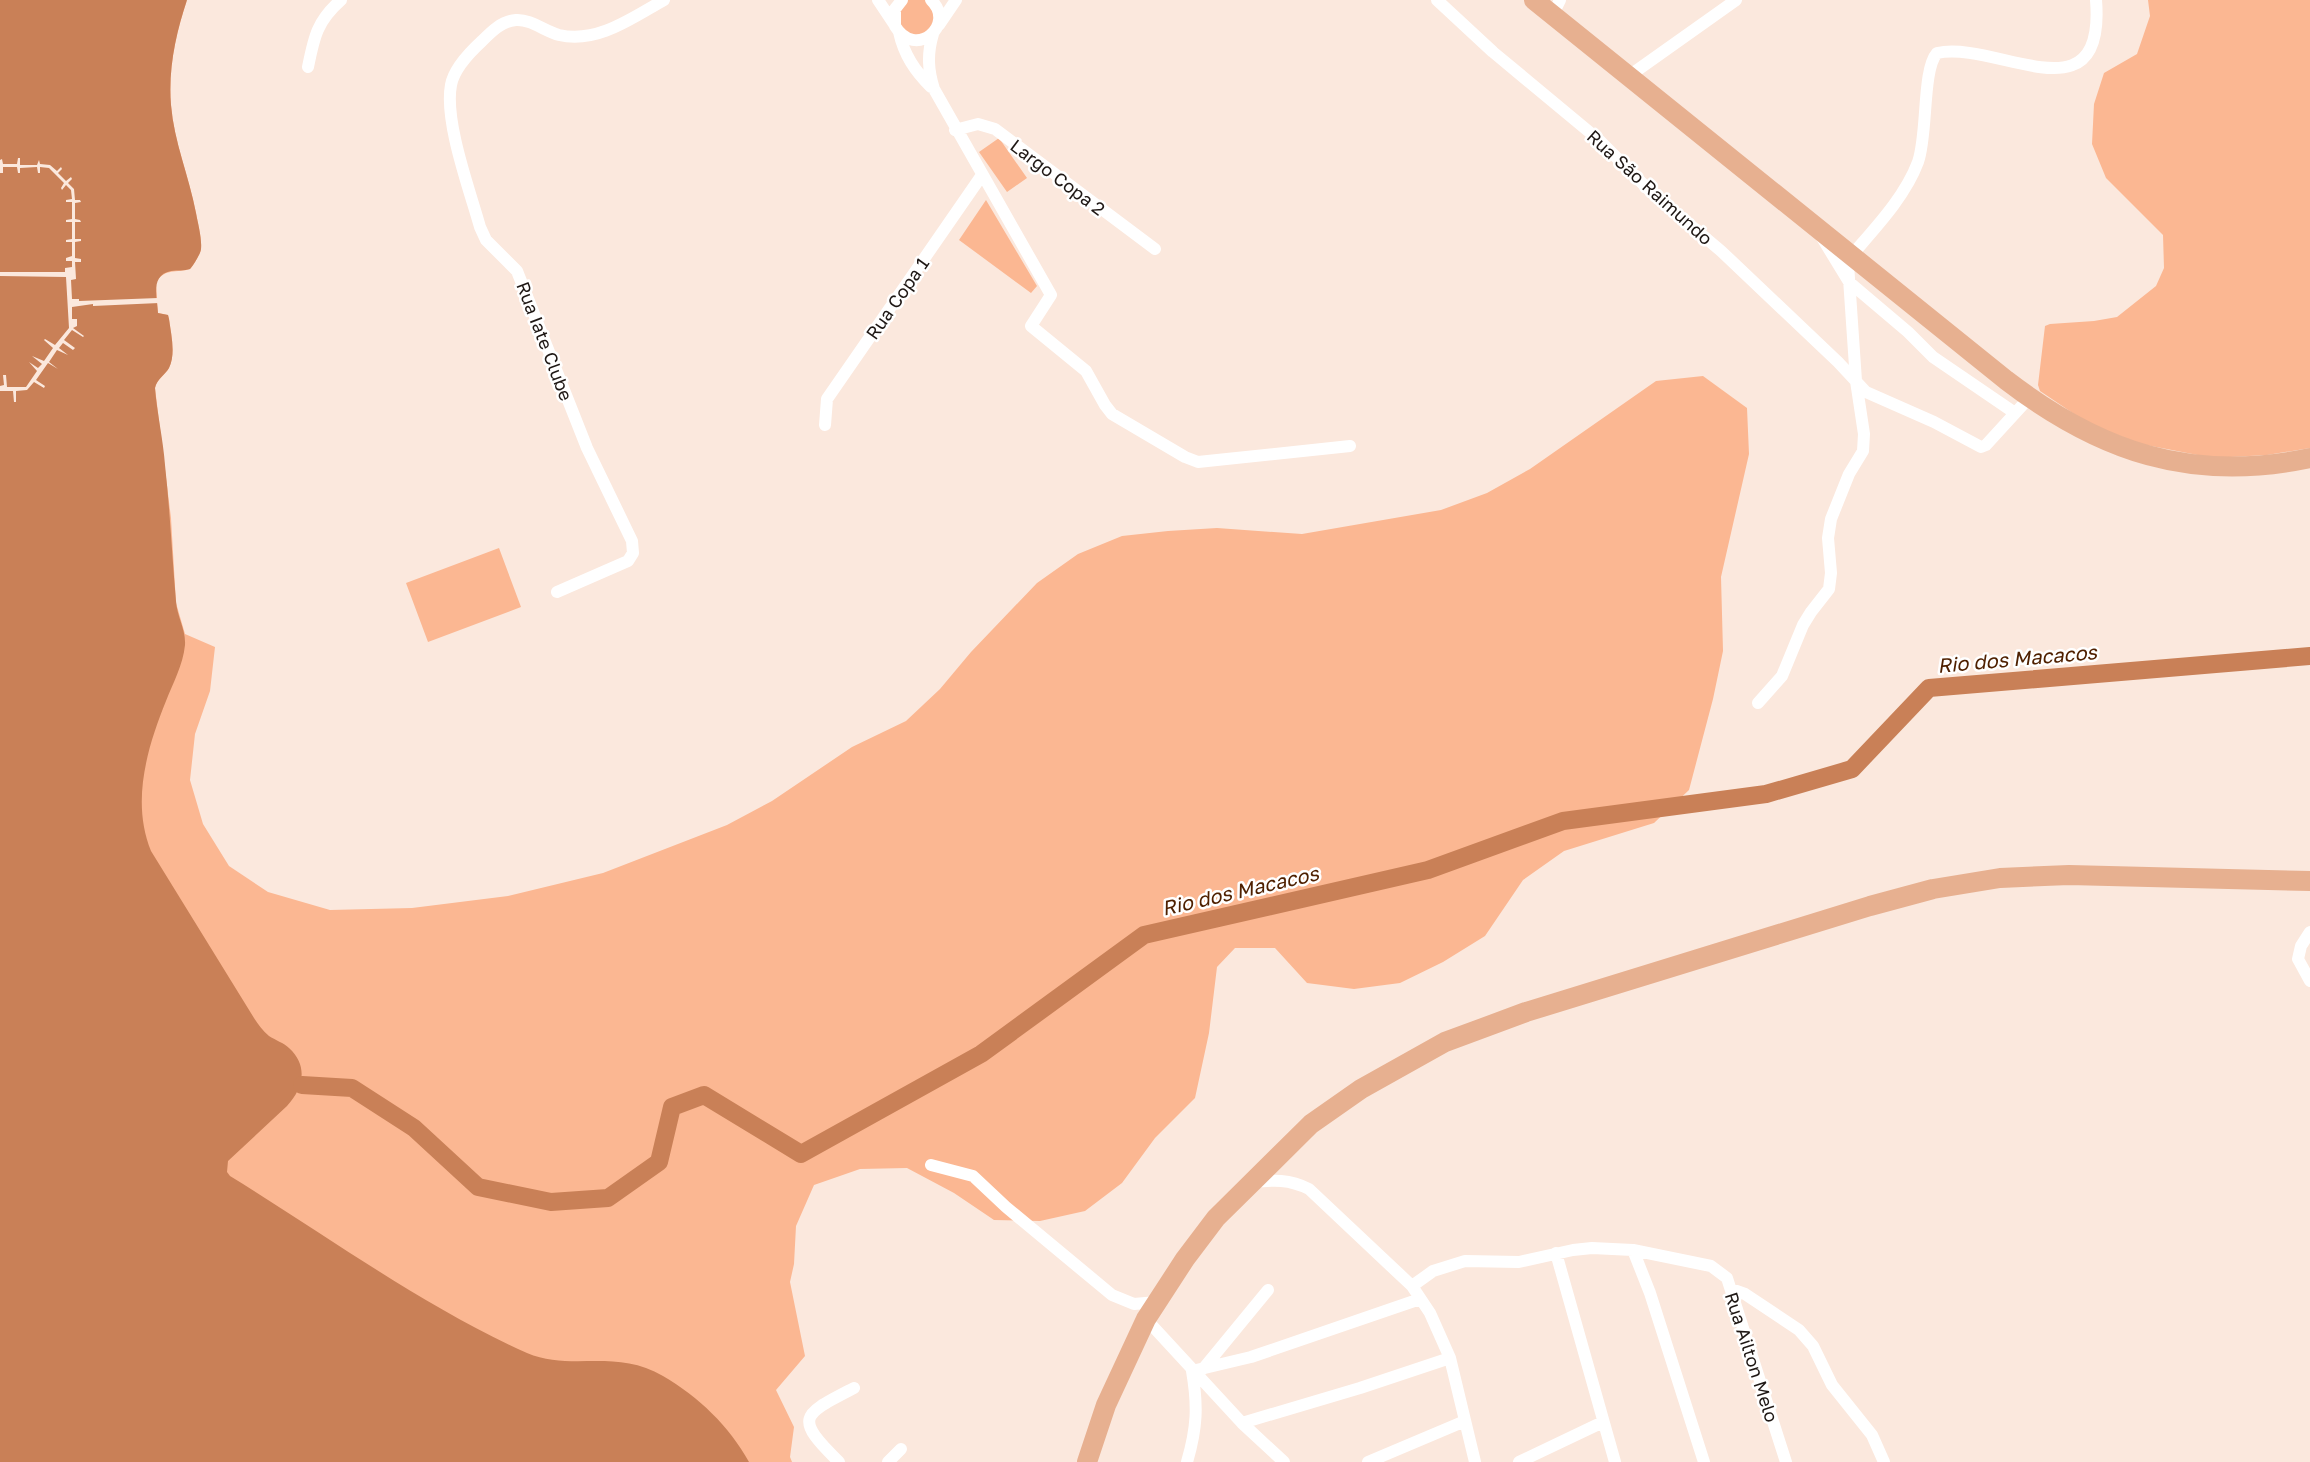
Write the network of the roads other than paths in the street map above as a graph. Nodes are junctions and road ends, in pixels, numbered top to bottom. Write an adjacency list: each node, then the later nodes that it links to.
1 (341, 0): 14 (street)
2 (664, 0): 29 (street, Rua Iate Clube)
3 (878, 0): 12 (street)
4 (902, 0): 12 (street)
5 (931, 0): 13 (street)
6 (956, 0): 13 (street)
7 (1437, 0): 23 (street, Rua São Raimundo)
8 (1534, 0): 11 (main road)
9 (1736, 0): 15 (street)
10 (2096, 0): 21 (street)
11 (1556, 7): 15 (main road)
12 (897, 29): 13 (street); 16 (street)
13 (935, 30): 16 (street)
14 (308, 67)
15 (1629, 76): 19 (main road)
16 (934, 90): 17 (street)
17 (955, 130): 18 (street); 20 (street, Largo Copa 2)
18 (982, 176): 26 (street, Rua Copa 1); 27 (street)
19 (1816, 227): 21 (main road); 22 (street)
20 (1155, 249)
21 (1851, 256): 22 (street); 24 (main road)
22 (1849, 282): 23 (street); 25 (street)
23 (1856, 381): 25 (street, Rua São Raimundo); 30 (street)
24 (2029, 398): 25 (street); 28 (main road)
25 (2015, 412)
26 (825, 425)
27 (1350, 446)
28 (2310, 458)
29 (557, 592)
30 (1758, 703)
31 (2310, 881): 35 (main road)
32 (2310, 932): 33 (street)
33 (2310, 981)
34 (931, 1164): 42 (street)
35 (1252, 1182): 38 (street); 42 (main road)
36 (1633, 1250): 37 (street, Rua Ailton Melo); 39 (street, Rua Ailton Melo); 60 (street)
37 (1556, 1253): 38 (street, Rua Ailton Melo); 48 (street)
38 (1412, 1286): 41 (street)
39 (1731, 1289): 61 (street, Rua Ailton Melo); 62 (street)
40 (1268, 1290): 45 (street)
41 (1420, 1299): 44 (street); 45 (street)
42 (1157, 1302): 43 (main road)
43 (1146, 1319): 45 (street); 53 (main road)
44 (1449, 1358): 47 (street); 49 (street)
45 (1197, 1370): 49 (street); 54 (street)
46 (854, 1388): 51 (street)
47 (1465, 1421): 56 (street); 57 (street)
48 (1603, 1422): 58 (street); 59 (street)
49 (1242, 1423): 55 (street)
50 (901, 1449): 52 (street)
51 (839, 1462)
52 (888, 1462)
53 (1087, 1462)
54 (1187, 1462)
55 (1284, 1462)
56 (1368, 1462)
57 (1475, 1462)
58 (1519, 1462)
59 (1615, 1462)
60 (1704, 1462)
61 (1786, 1462)
62 (1884, 1462)

